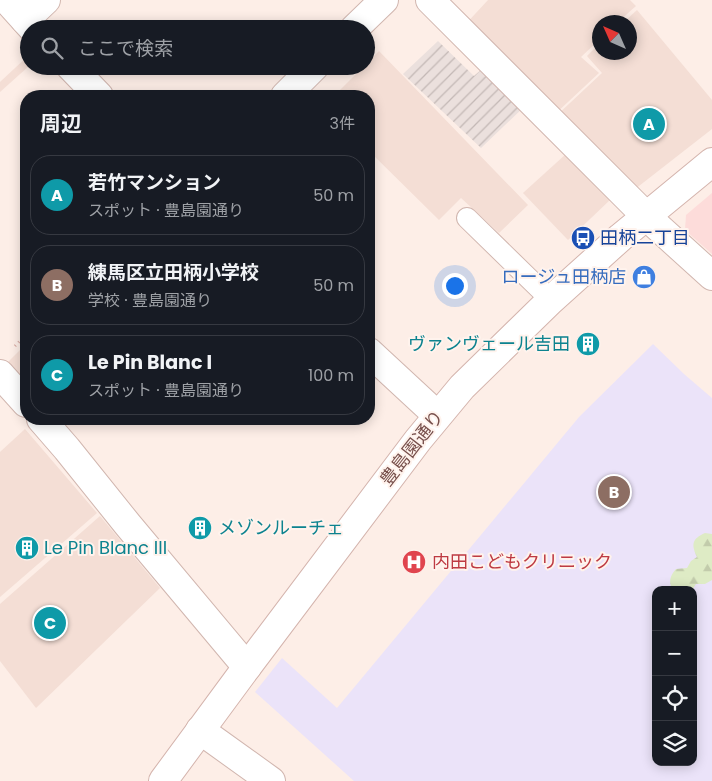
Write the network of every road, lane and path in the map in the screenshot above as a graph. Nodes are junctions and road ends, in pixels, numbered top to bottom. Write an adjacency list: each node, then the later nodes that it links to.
1 (46, 0): 4 (street)
2 (384, 0): 5 (street)
3 (430, 0): 11 (street)
4 (22, 16)
5 (363, 20)
6 (79, 75): 8 (street)
7 (306, 75): 9 (street)
8 (93, 90)
9 (290, 90)
10 (712, 162): 11 (street, 豊島園通り)
11 (647, 217): 13 (street); 14 (street, 豊島園通り)
12 (466, 218): 14 (lane)
13 (712, 276)
14 (551, 300): 18 (street, 豊島園通り)
15 (375, 357): 18 (street)
16 (0, 374): 17 (street)
17 (20, 396)
18 (438, 415): 20 (street, 豊島園通り)
19 (46, 425): 20 (street)
20 (247, 667): 21 (street, 豊島園通り)
21 (200, 730): 22 (street, 豊島園通り); 23 (street)
22 (162, 781)
23 (271, 781)

